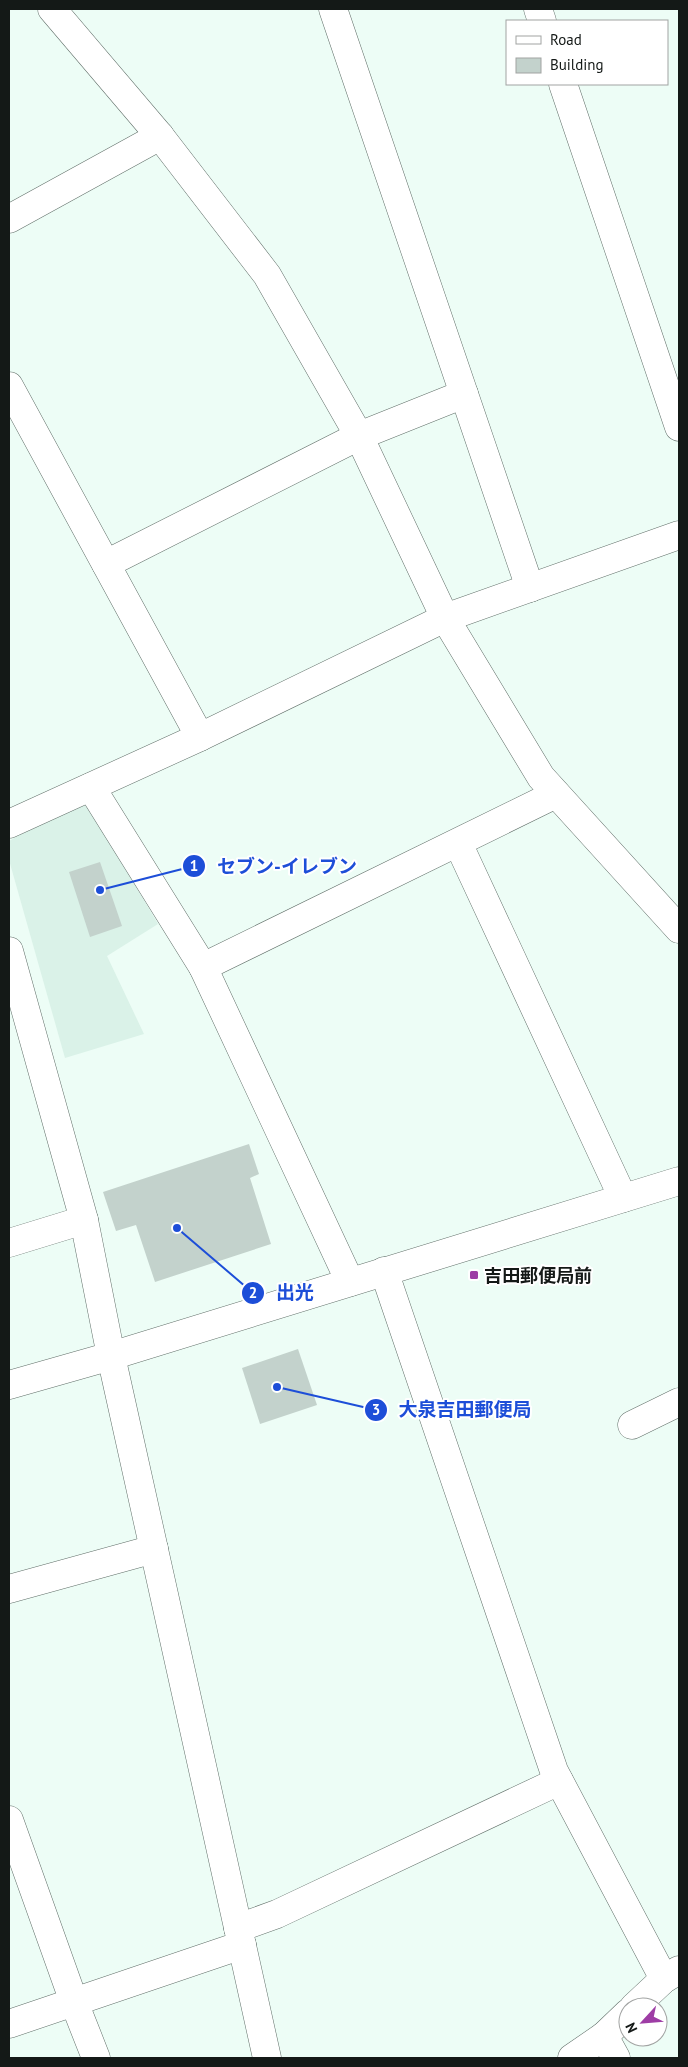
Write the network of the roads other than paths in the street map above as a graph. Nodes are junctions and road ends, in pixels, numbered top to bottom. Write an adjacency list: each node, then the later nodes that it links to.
1 (52, 9): 4 (street)
2 (333, 9): 7 (street)
3 (563, 85): 8 (street)
4 (160, 136): 5 (street); 9 (street)
5 (9, 219)
6 (9, 386): 11 (street)
7 (464, 394): 9 (street); 12 (street)
8 (679, 427)
9 (359, 436): 11 (street); 13 (street)
10 (679, 536): 12 (street)
11 (106, 564): 14 (street)
12 (530, 588): 13 (street)
13 (445, 618): 14 (street); 16 (street)
14 (200, 737): 15 (street)
15 (91, 787): 17 (street); 21 (street)
16 (556, 794): 18 (street); 19 (street)
17 (9, 824)
18 (458, 843): 21 (street); 23 (street)
19 (679, 929)
20 (9, 951): 24 (street)
21 (203, 967): 27 (street)
22 (679, 1181): 23 (street)
23 (623, 1198): 26 (street)
24 (84, 1220): 25 (street); 28 (street)
25 (9, 1243)
26 (384, 1271): 27 (street); 34 (street)
27 (350, 1282): 28 (street)
28 (111, 1356): 29 (street); 32 (street)
29 (9, 1385)
30 (679, 1402): 31 (street)
31 (632, 1425)
32 (154, 1549): 33 (street); 36 (street)
33 (9, 1589)
34 (559, 1781): 36 (street); 37 (street)
35 (9, 1820): 39 (street)
36 (240, 1936): 39 (street); 44 (street)
37 (672, 1974): 38 (street)
38 (646, 1997)
39 (74, 2002): 40 (street); 43 (street)
40 (9, 2024)
41 (618, 2032): 42 (street)
42 (610, 2047): 45 (street)
43 (96, 2058)
44 (268, 2058)
45 (572, 2058)

